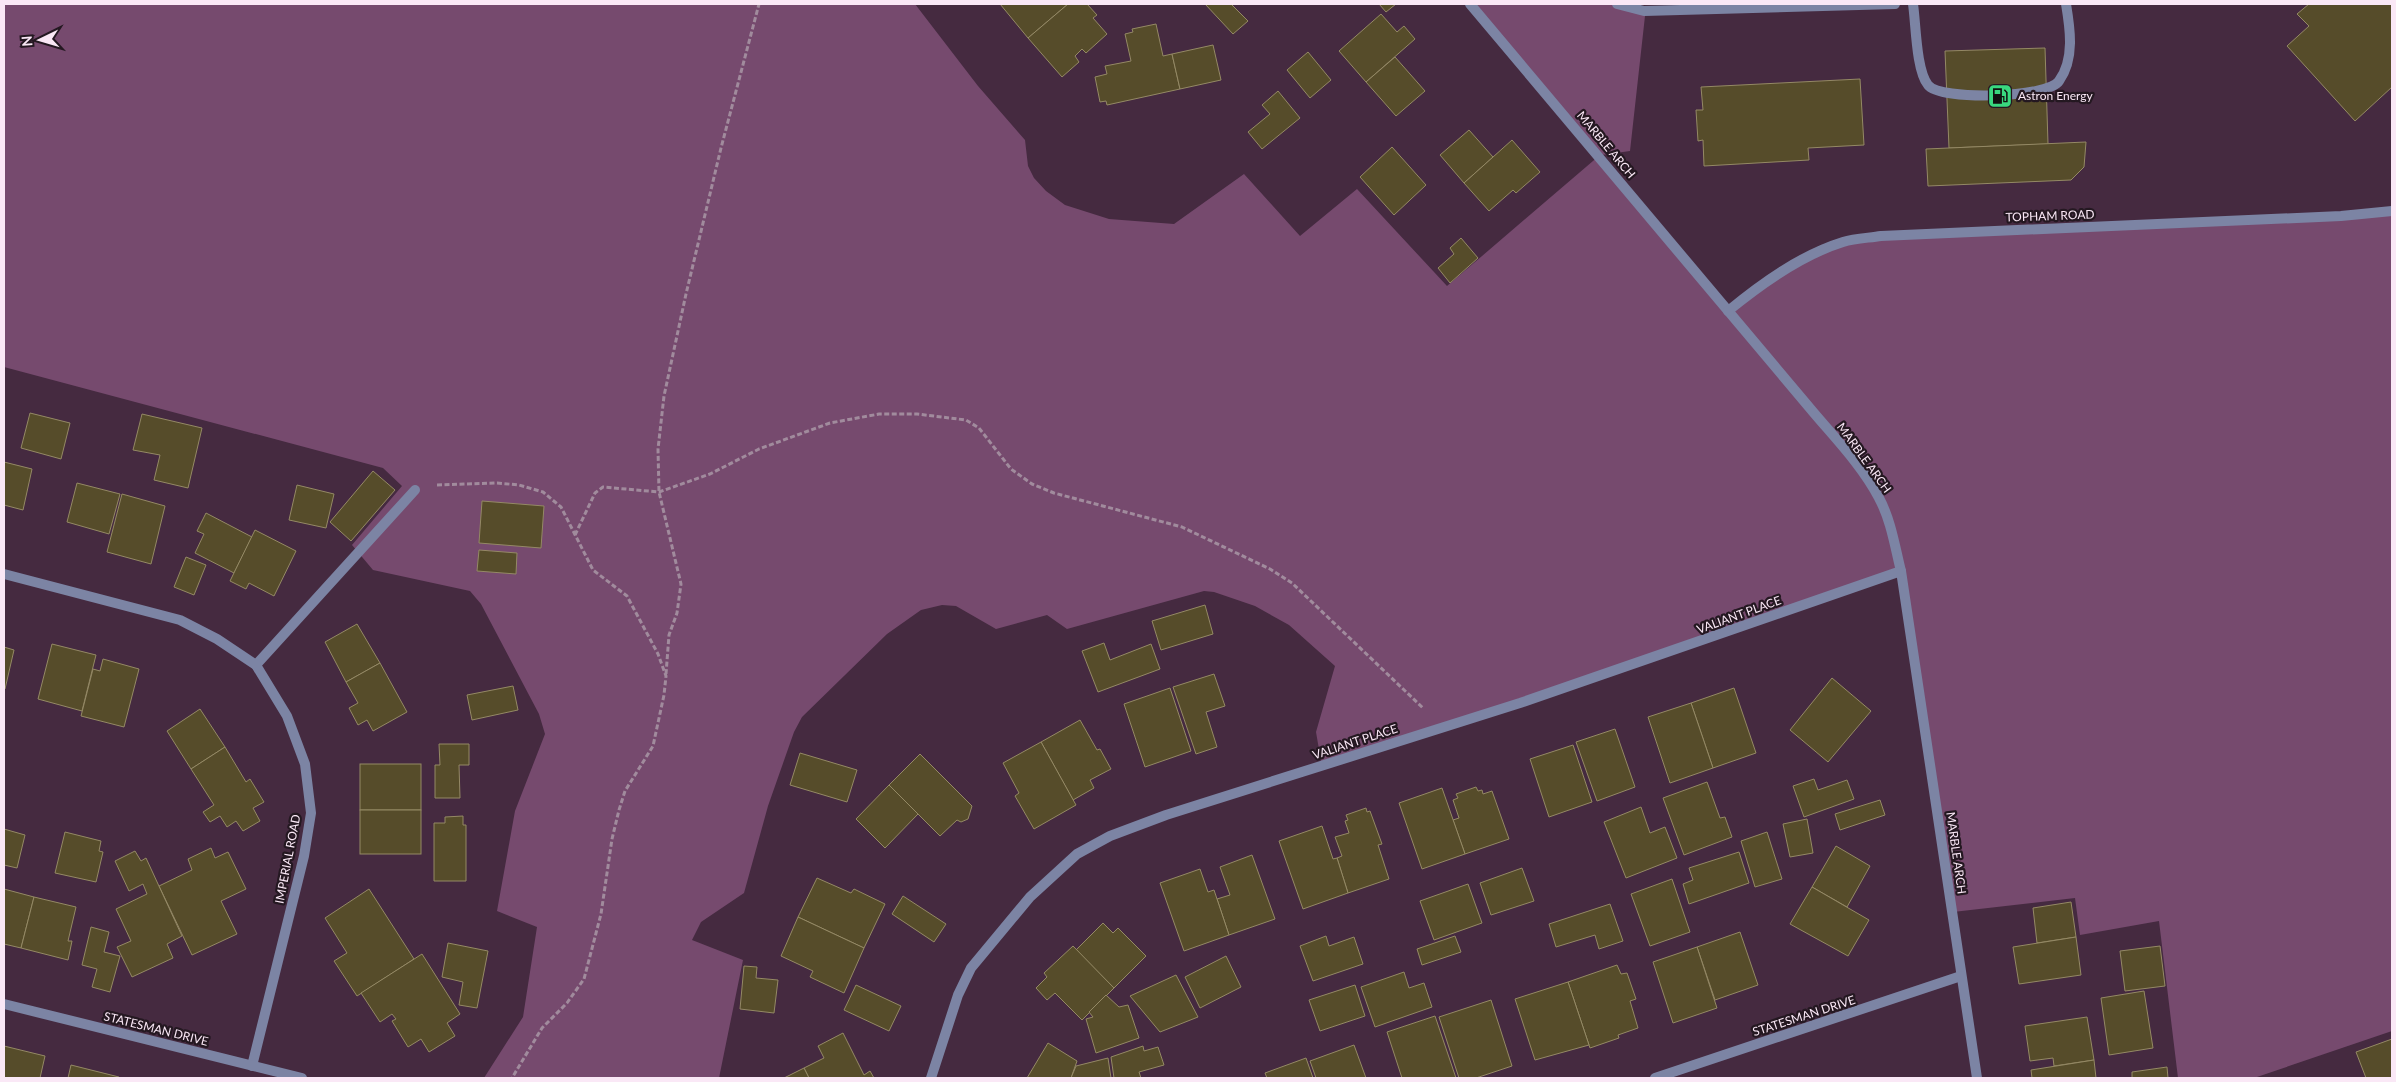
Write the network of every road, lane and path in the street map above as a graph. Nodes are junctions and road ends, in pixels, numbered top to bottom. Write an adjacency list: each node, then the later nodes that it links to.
1 (759, 4): 10 (path)
2 (1470, 4): 8 (street, MARBLE ARCH)
3 (1617, 4): 4 (street)
4 (1895, 4)
5 (1913, 4): 6 (street)
6 (2066, 4)
7 (2392, 211): 8 (street, TOPHAM ROAD)
8 (1728, 311): 12 (street, MARBLE ARCH)
9 (415, 490): 11 (path); 14 (street)
10 (659, 492): 11 (path); 15 (path); 16 (path)
11 (575, 535): 15 (path)
12 (1901, 571): 16 (street, VALIANT PLACE); 17 (street, MARBLE ARCH)
13 (4, 574): 14 (street, IMPERIAL ROAD)
14 (256, 666): 19 (street, IMPERIAL ROAD)
15 (666, 676): 21 (path)
16 (1438, 729): 22 (street, VALIANT PLACE)
17 (1961, 976): 23 (street, STATESMAN DRIVE); 24 (street, MARBLE ARCH)
18 (4, 1004): 19 (street, STATESMAN DRIVE)
19 (252, 1066): 20 (street, STATESMAN DRIVE)
20 (302, 1078)
21 (512, 1078)
22 (931, 1078)
23 (1655, 1078)
24 (1977, 1078)

